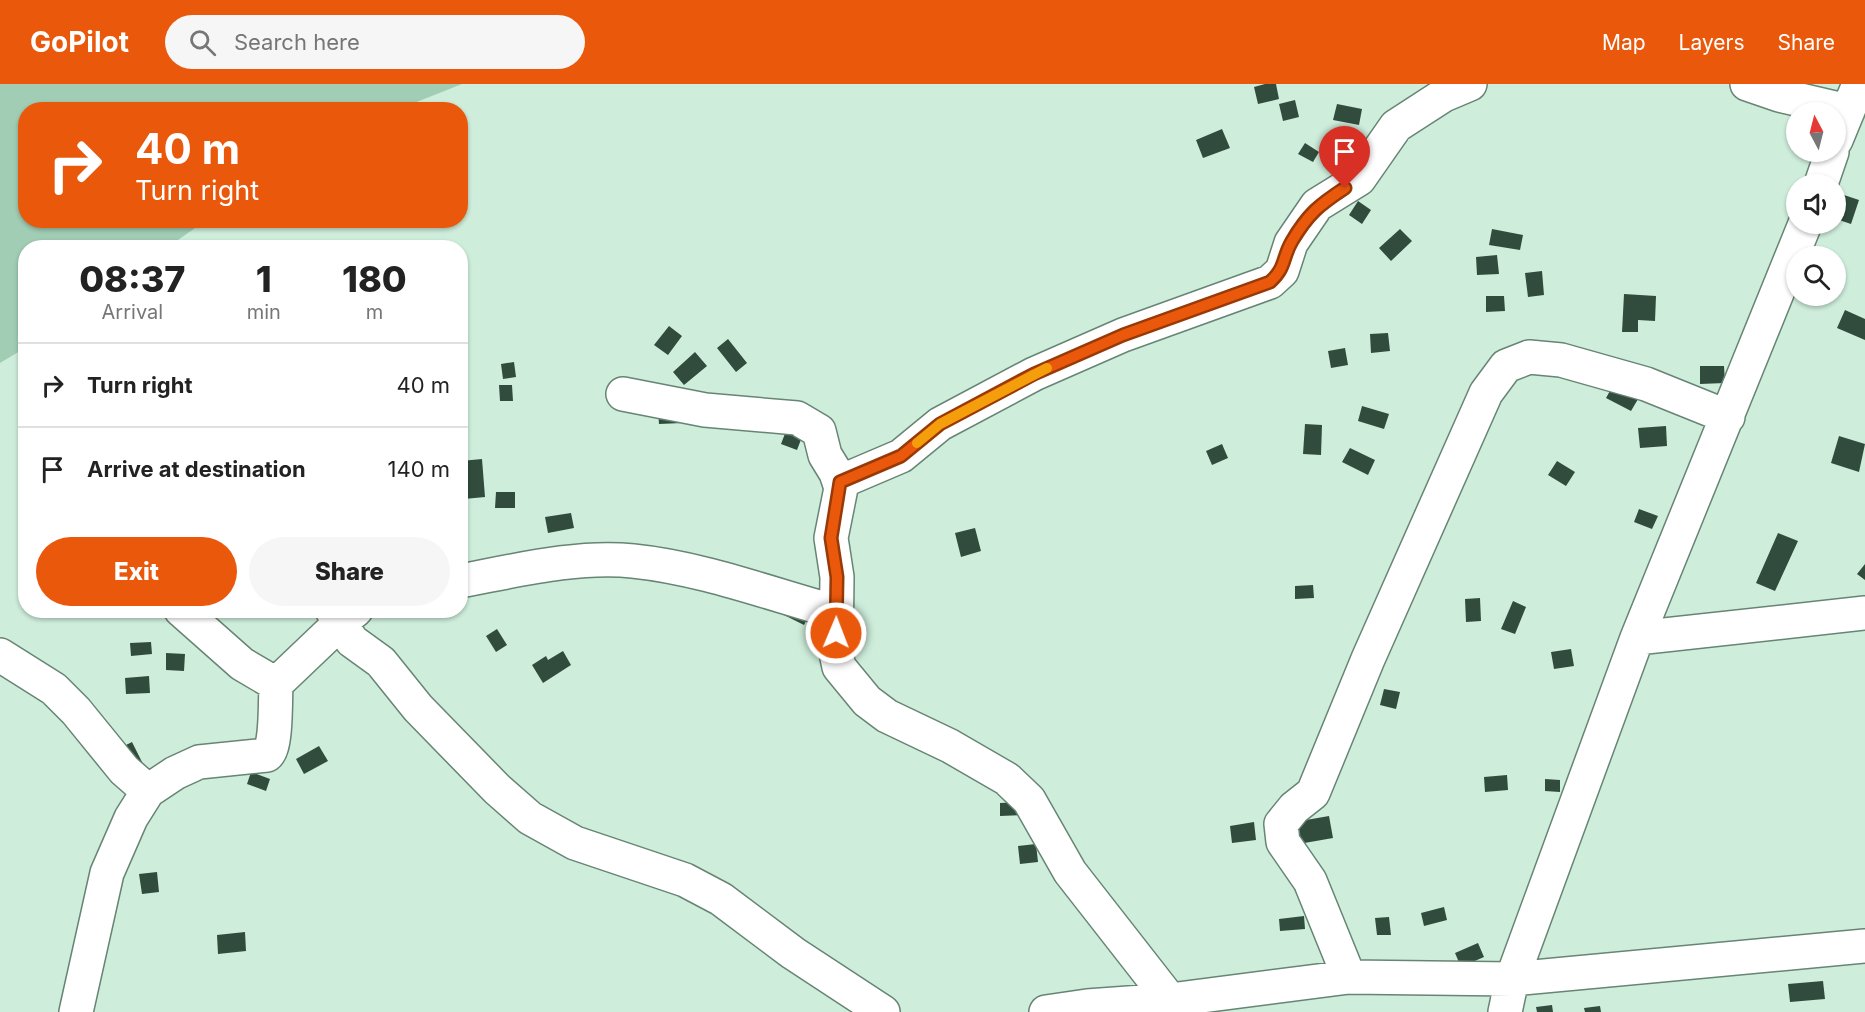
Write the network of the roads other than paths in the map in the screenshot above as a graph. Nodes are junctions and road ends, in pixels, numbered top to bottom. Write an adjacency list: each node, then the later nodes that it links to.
1 (1470, 84): 7 (street)
2 (1747, 84): 3 (street)
3 (1794, 102)
4 (1801, 234): 6 (street)
5 (623, 394): 7 (street)
6 (1728, 417): 14 (street); 19 (street)
7 (840, 482): 9 (street)
8 (468, 579): 9 (street)
9 (836, 612): 21 (street)
10 (1865, 613): 14 (street)
11 (190, 618): 16 (street)
12 (340, 618): 16 (street)
13 (344, 618): 23 (street)
14 (1637, 638): 20 (street)
15 (0, 655): 17 (street)
16 (276, 684): 17 (street)
17 (148, 790): 22 (street)
18 (1865, 946): 20 (street)
19 (1349, 977): 20 (street); 21 (street)
20 (1512, 979): 25 (street)
21 (1170, 1000): 24 (street)
22 (76, 1012)
23 (883, 1012)
24 (1046, 1012)
25 (1505, 1012)

